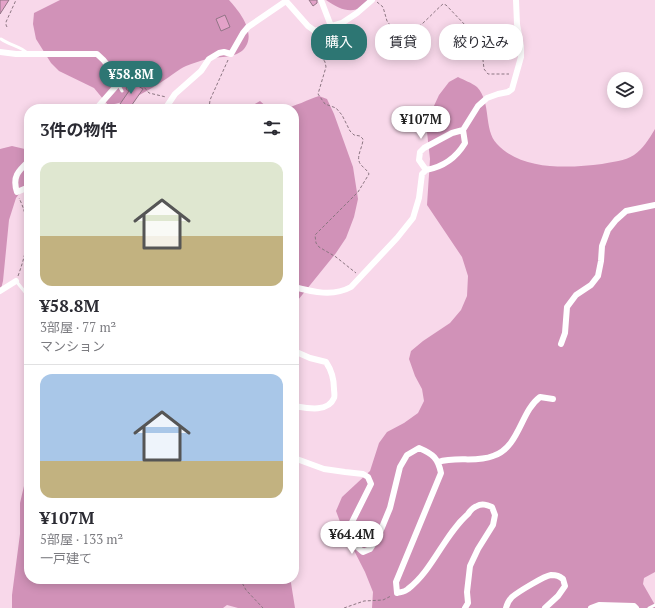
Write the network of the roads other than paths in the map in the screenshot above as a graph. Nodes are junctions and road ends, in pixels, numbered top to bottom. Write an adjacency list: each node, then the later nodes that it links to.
1 (322, 0): 4 (street)
2 (372, 0): 5 (street)
3 (516, 0): 14 (street)
4 (331, 24)
5 (339, 24)
6 (311, 28): 13 (street)
7 (2, 39): 9 (lane)
8 (0, 52): 9 (street)
9 (29, 54): 10 (street)
10 (116, 81): 11 (lane); 12 (street)
11 (122, 92)
12 (100, 104)
13 (168, 104)
14 (463, 130): 16 (street); 16 (street)
15 (24, 167): 17 (street)
16 (426, 170): 20 (street)
17 (24, 189)
18 (655, 205): 23 (street)
19 (16, 281): 21 (street); 22 (lane)
20 (299, 288)
21 (0, 291)
22 (24, 291)
23 (561, 344)
24 (299, 353): 26 (street)
25 (553, 399): 28 (street)
26 (299, 407)
27 (299, 460): 28 (street)
28 (438, 462): 30 (street)
29 (655, 605): 35 (lane)
30 (464, 608)
31 (506, 608): 32 (street)
32 (545, 608)
33 (591, 608): 34 (street)
34 (636, 608)
35 (648, 608)

